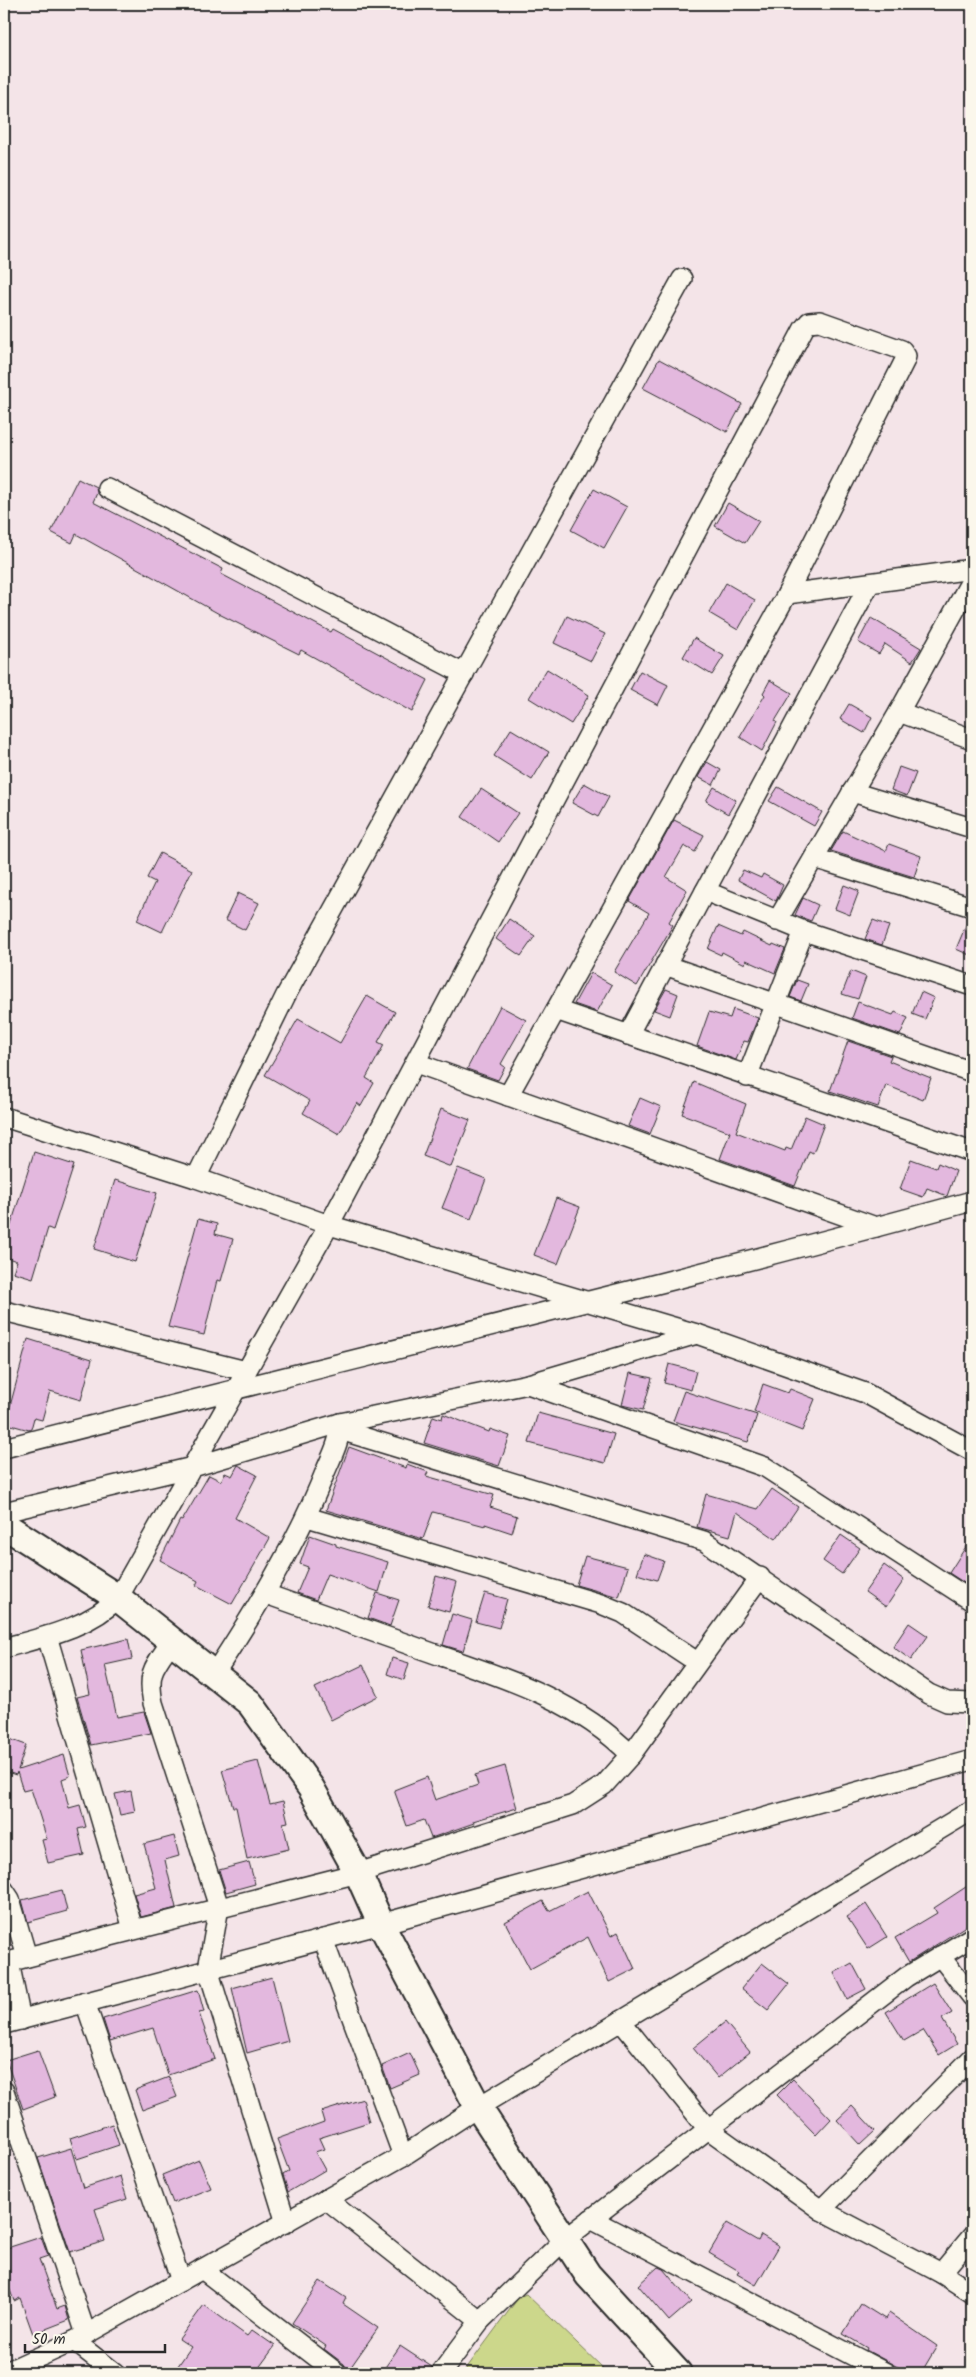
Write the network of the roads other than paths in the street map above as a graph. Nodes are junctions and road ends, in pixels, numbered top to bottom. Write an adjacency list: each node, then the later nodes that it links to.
1 (682, 279): 7 (street)
2 (107, 488): 7 (street)
3 (972, 569): 5 (street)
4 (972, 579): 8 (street)
5 (870, 583): 6 (street); 13 (street)
6 (787, 594): 20 (street); 22 (street)
7 (464, 674): 28 (street)
8 (899, 712): 9 (street); 10 (street)
9 (972, 739)
10 (852, 792): 11 (street); 12 (street)
11 (972, 828)
12 (814, 858): 14 (street); 15 (street)
13 (705, 891): 15 (street); 17 (street)
14 (972, 907)
15 (777, 921): 16 (street)
16 (804, 931): 18 (street); 19 (street)
17 (665, 965): 19 (street); 21 (street)
18 (972, 986)
19 (776, 1004): 23 (street); 24 (street)
20 (556, 1010): 21 (street); 25 (street)
21 (628, 1035): 24 (street)
22 (416, 1063): 25 (street); 30 (street)
23 (972, 1072)
24 (747, 1077): 27 (street)
25 (508, 1096): 31 (street)
26 (4, 1117): 28 (street)
27 (972, 1152)
28 (196, 1178): 30 (street)
29 (972, 1201): 31 (street)
30 (329, 1224): 32 (street); 35 (street)
31 (876, 1228): 32 (street)
32 (590, 1302): 34 (street); 37 (street)
33 (4, 1310): 35 (street)
34 (698, 1334): 36 (street); 40 (street)
35 (246, 1371): 37 (street)
36 (528, 1384): 38 (street); 48 (street)
37 (236, 1388): 39 (street); 41 (street)
38 (340, 1427): 41 (street); 43 (street); 45 (street)
39 (4, 1448)
40 (972, 1451)
41 (192, 1467): 42 (street); 47 (street)
42 (4, 1512)
43 (307, 1517): 46 (street); 52 (street)
44 (4, 1525): 47 (main road)
45 (760, 1577): 52 (street); 54 (street)
46 (266, 1594): 53 (street); 55 (street)
47 (118, 1598): 49 (street); 50 (main road)
48 (972, 1601)
49 (47, 1636): 51 (street); 62 (street)
50 (172, 1641): 53 (main road); 60 (street)
51 (4, 1648)
52 (697, 1662): 55 (street)
53 (214, 1674): 58 (main road)
54 (972, 1703)
55 (631, 1755): 58 (street)
56 (972, 1760): 61 (street)
57 (972, 1810): 70 (street)
58 (358, 1872): 60 (street); 61 (main road)
59 (4, 1890): 66 (street)
60 (219, 1907): 62 (street); 67 (street)
61 (381, 1924): 64 (street); 74 (main road)
62 (133, 1930): 66 (street)
63 (972, 1936): 65 (street)
64 (323, 1939): 67 (street); 76 (street)
65 (940, 1956): 68 (street); 75 (street)
66 (13, 1960): 71 (street)
67 (208, 1969): 69 (street); 80 (street)
68 (972, 1997)
69 (85, 2002): 71 (street); 85 (street)
70 (621, 2021): 74 (street); 75 (street)
71 (12, 2022)
72 (972, 2058): 78 (street)
73 (4, 2091): 88 (street)
74 (478, 2108): 76 (street); 82 (main road)
75 (708, 2129): 78 (street); 79 (street)
76 (403, 2156): 77 (street)
77 (326, 2199): 80 (street); 87 (street)
78 (821, 2210): 84 (street)
79 (591, 2219): 82 (street); 89 (street)
80 (286, 2223): 83 (street)
81 (972, 2236): 84 (street)
82 (564, 2240): 87 (street); 94 (main road)
83 (202, 2269): 85 (street); 92 (street)
84 (941, 2273): 86 (street)
85 (181, 2281): 88 (street)
86 (972, 2293)
87 (480, 2321): 93 (street)
88 (80, 2338): 90 (street); 91 (street)
89 (854, 2366): 95 (street)
90 (4, 2373)
91 (115, 2373)
92 (336, 2373)
93 (441, 2373)
94 (678, 2373)
95 (886, 2373)

